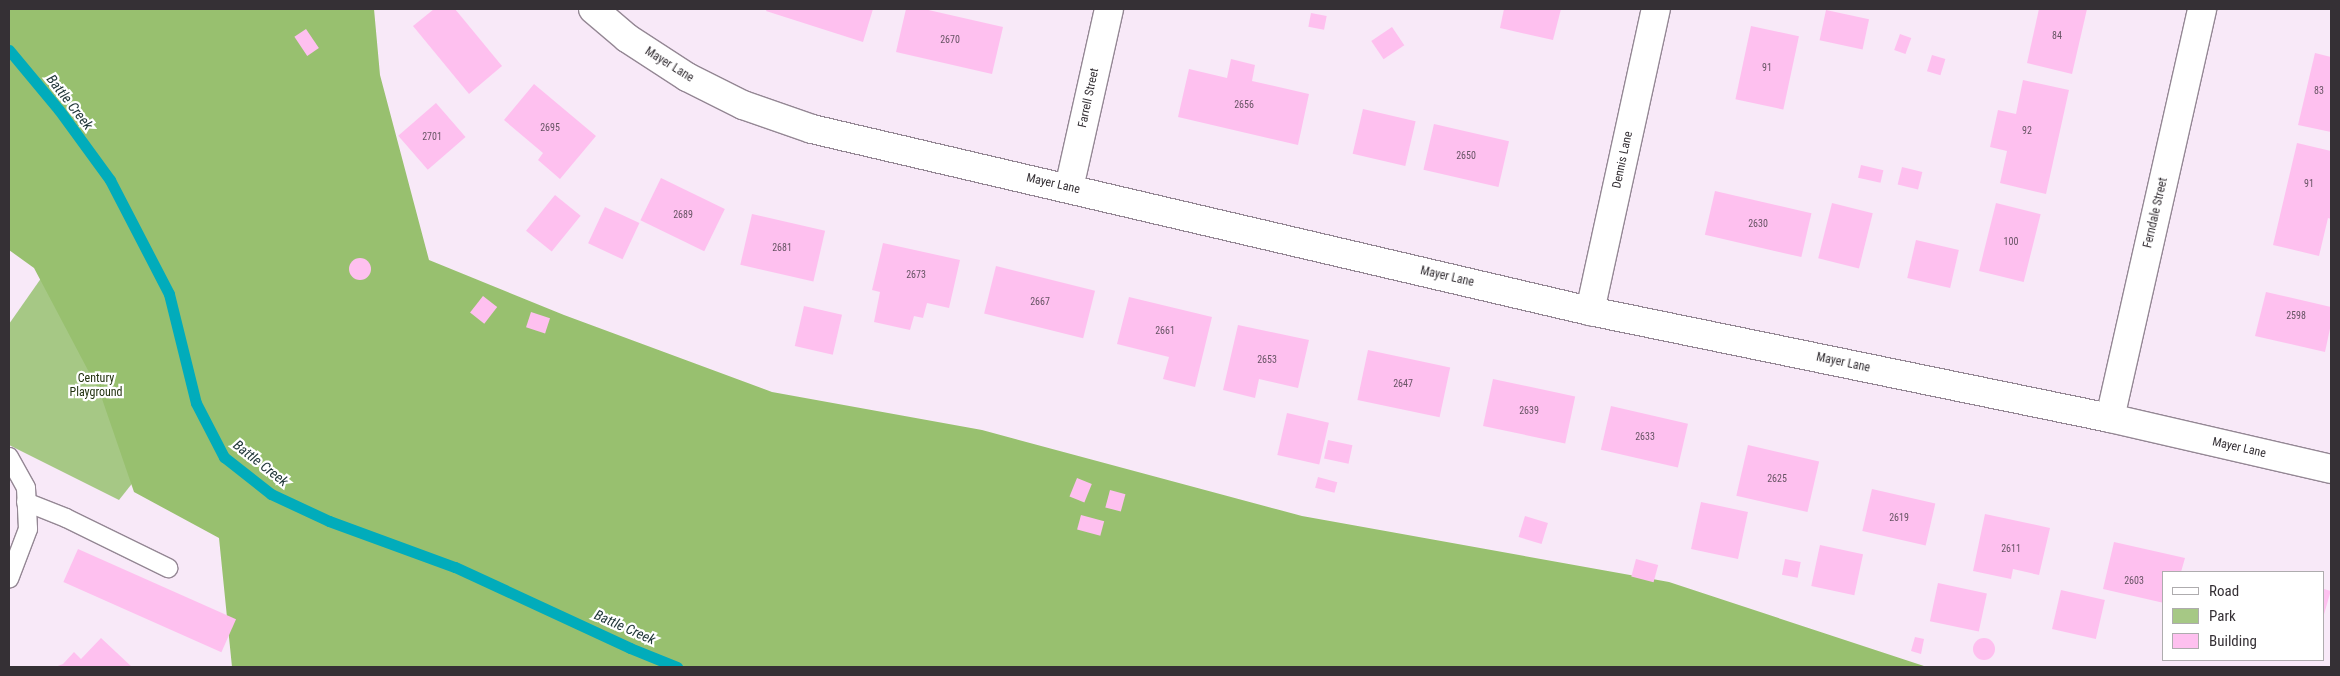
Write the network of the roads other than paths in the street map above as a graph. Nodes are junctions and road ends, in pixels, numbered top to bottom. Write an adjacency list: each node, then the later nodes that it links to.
1 (593, 9): 5 (street, Mayer Lane)
2 (1109, 9): 5 (street, Farrell Street)
3 (1656, 9): 6 (street, Dennis Lane)
4 (2202, 9): 7 (street, Ferndale Street)
5 (1069, 188): 6 (street, Mayer Lane)
6 (1590, 311): 7 (street, Mayer Lane)
7 (2110, 418): 9 (street, Mayer Lane)
8 (9, 457): 10 (lane)
9 (2331, 469)
10 (26, 502): 11 (lane); 12 (lane)
11 (168, 568)
12 (9, 579)

